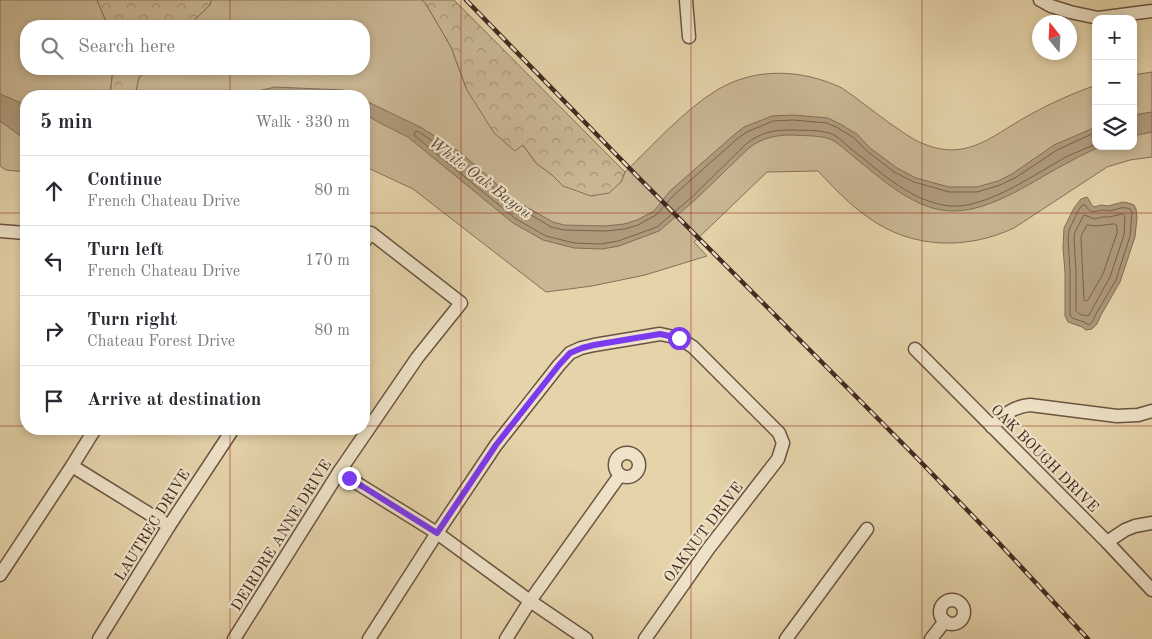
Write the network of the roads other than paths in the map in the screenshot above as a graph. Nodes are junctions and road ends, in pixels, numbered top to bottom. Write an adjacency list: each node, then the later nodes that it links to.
1 (686, 0): 4 (street)
2 (1040, 0): 3 (street)
3 (1152, 12)
4 (688, 37)
5 (0, 231): 6 (street)
6 (20, 233)
7 (370, 234): 10 (street, DEIRDRE ANNE DRIVE)
8 (915, 349): 11 (street, OAK BOUGH DRIVE)
9 (1152, 412): 11 (street)
10 (370, 427)
11 (992, 427): 22 (street, OAK BOUGH DRIVE)
12 (91, 435): 15 (street)
13 (228, 435): 19 (street, LAUTREC DRIVE)
14 (364, 435): 16 (street, DEIRDRE ANNE DRIVE)
15 (72, 466): 19 (street); 23 (street)
16 (339, 472): 21 (street); 28 (street, DEIRDRE ANNE DRIVE)
17 (620, 475): 25 (street)
18 (1152, 523): 22 (street)
19 (169, 526): 27 (street, LAUTREC DRIVE)
20 (868, 529): 33 (street)
21 (437, 533): 25 (street); 29 (street); 32 (street, OAKNUT DRIVE)
22 (1107, 542): 24 (street, OAK BOUGH DRIVE)
23 (0, 575)
24 (1152, 590)
25 (530, 601): 30 (street); 31 (street)
26 (945, 622): 34 (street)
27 (99, 639)
28 (234, 639)
29 (369, 639)
30 (506, 639)
31 (586, 639)
32 (645, 639)
33 (786, 639)
34 (931, 639)

